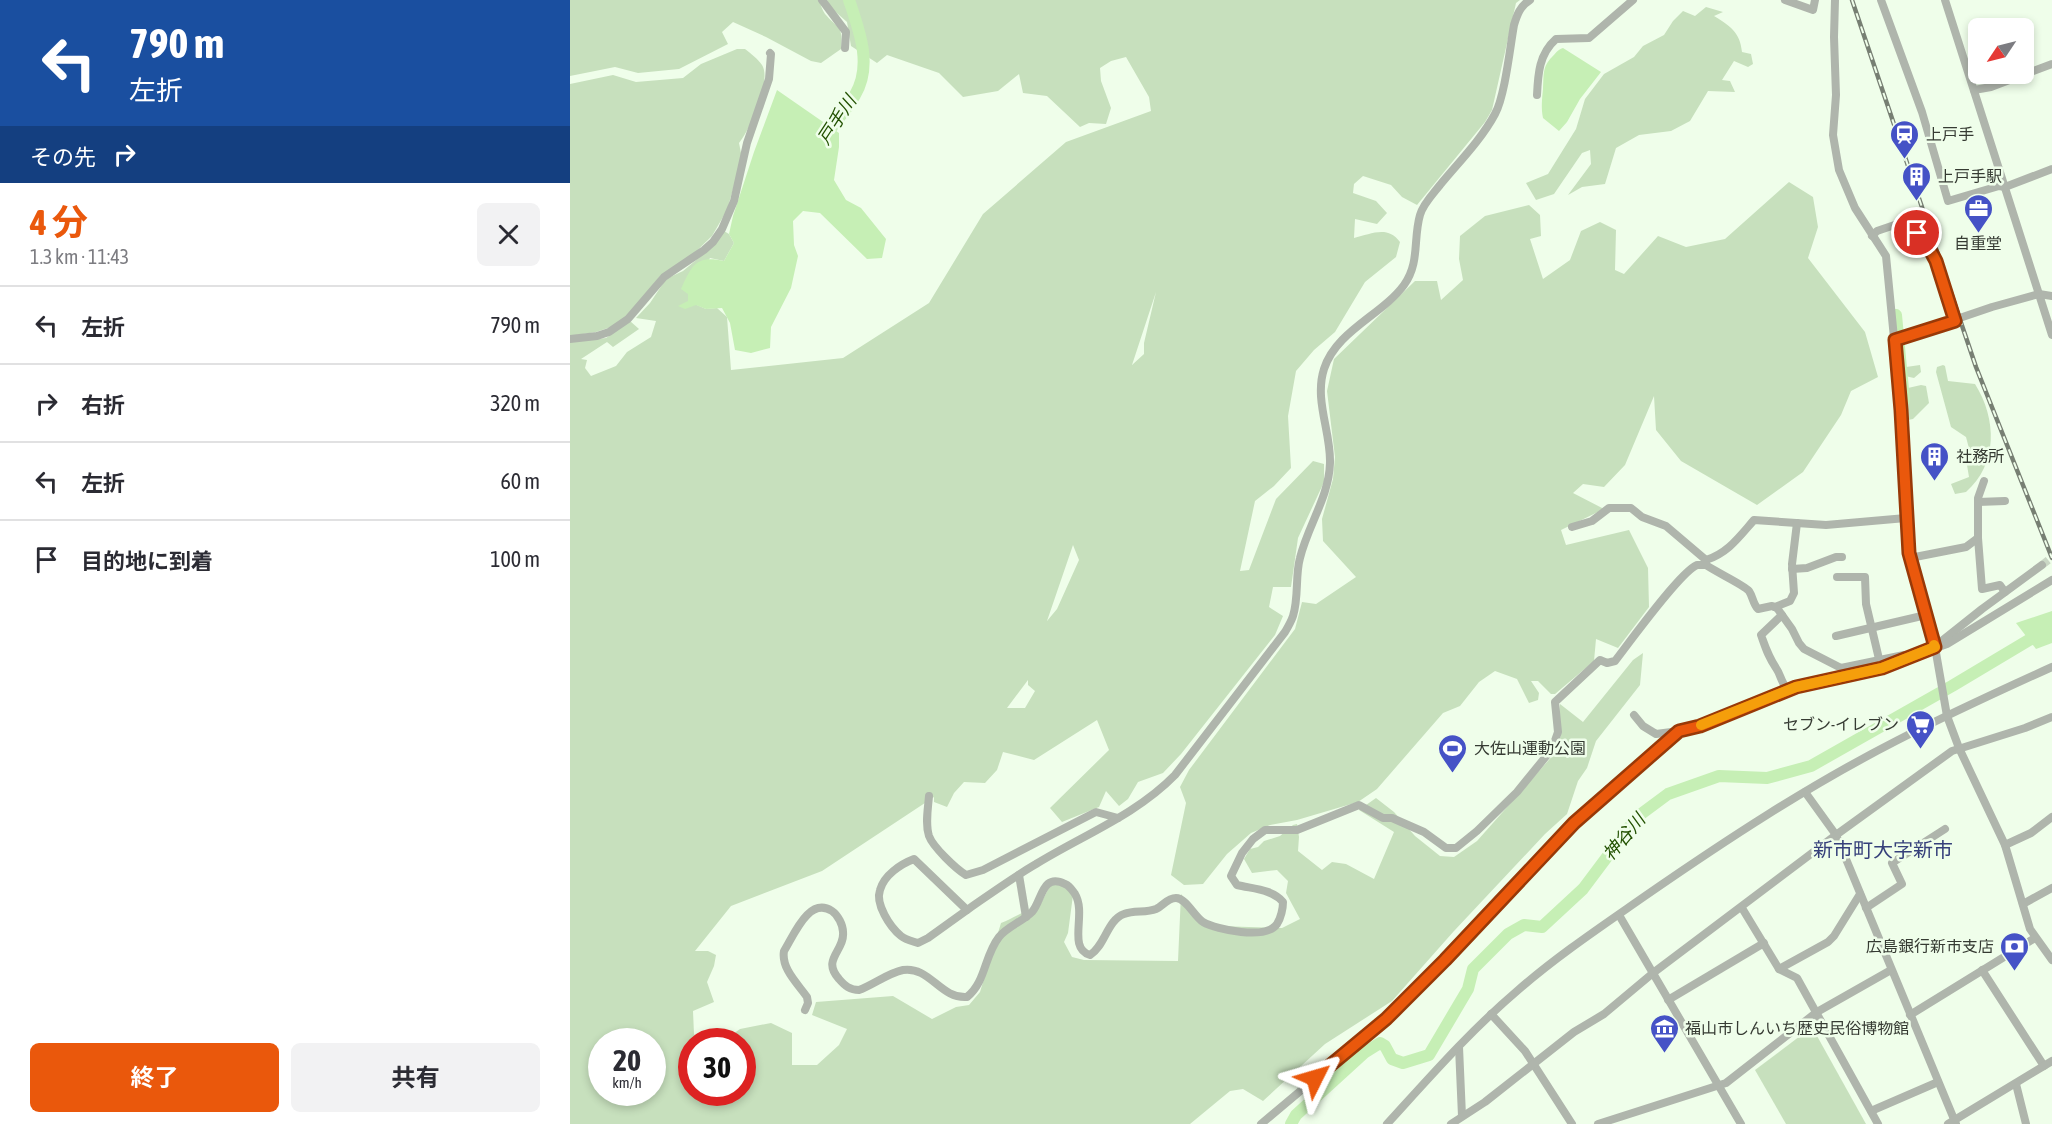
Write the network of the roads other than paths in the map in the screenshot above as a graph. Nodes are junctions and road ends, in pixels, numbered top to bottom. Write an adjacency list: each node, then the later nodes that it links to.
1 (822, 0): 10 (street)
2 (1530, 0): 57 (street)
3 (1633, 0): 14 (street)
4 (1785, 0): 5 (street)
5 (1815, 0)
6 (1835, 0): 17 (street)
7 (1892, 0): 9 (street)
8 (1945, 0): 13 (street)
9 (1882, 2): 16 (street)
10 (845, 48)
11 (770, 53): 22 (street)
12 (2052, 64): 13 (street)
13 (1974, 90): 16 (street)
14 (1537, 95)
15 (2052, 169): 16 (street)
16 (2005, 187): 18 (street)
17 (1872, 236): 20 (street); 23 (street)
18 (2039, 294): 19 (street); 20 (street); 21 (street)
19 (2052, 296)
20 (1955, 321): 23 (street)
21 (2052, 335)
22 (570, 339)
23 (1898, 339): 27 (street)
24 (1984, 481): 26 (street)
25 (2005, 501): 26 (street)
26 (1978, 502): 30 (street)
27 (1906, 518): 28 (street); 32 (street)
28 (1797, 523): 33 (street); 35 (street)
29 (1572, 527): 33 (street)
30 (1978, 538): 32 (street); 38 (street)
31 (1842, 557): 35 (street)
32 (1910, 558): 41 (street)
33 (1706, 563): 39 (street); 69 (street)
34 (2042, 565): 38 (street)
35 (1792, 569): 39 (street)
36 (1837, 577): 42 (street)
37 (2052, 580): 44 (street)
38 (2005, 592): 44 (street)
39 (1775, 607): 40 (street)
40 (1782, 615): 45 (street); 48 (street)
41 (1926, 615): 42 (street); 44 (street)
42 (1872, 629): 43 (street); 45 (street)
43 (1836, 636)
44 (1935, 647): 46 (street); 49 (street)
45 (1879, 659): 46 (street)
46 (1908, 659): 48 (street)
47 (2052, 667): 49 (street)
48 (1788, 690): 52 (street)
49 (1946, 712): 53 (street); 54 (street)
50 (1634, 715): 52 (street)
51 (2052, 717): 53 (street)
52 (1679, 731): 92 (street)
53 (1959, 748): 59 (street); 60 (street)
54 (1805, 792): 59 (street); 68 (street)
55 (929, 796): 57 (street)
56 (2052, 817): 60 (street)
57 (1118, 818): 61 (street)
58 (1945, 829): 66 (street)
59 (1836, 836): 63 (street); 65 (street)
60 (2005, 845): 64 (street)
61 (1019, 875): 67 (street); 69 (street)
62 (2052, 888): 64 (street)
63 (1860, 894): 66 (street); 73 (street)
64 (2023, 904): 70 (street)
65 (1742, 908): 71 (street); 76 (street)
66 (1866, 908): 74 (street)
67 (968, 910): 67 (street)
68 (1619, 915): 76 (street); 80 (street)
69 (1026, 917): 78 (street)
70 (2035, 938): 72 (street); 75 (street)
71 (1764, 944): 73 (street); 77 (street)
72 (2052, 960)
73 (1779, 969): 79 (street)
74 (1891, 970): 79 (street); 81 (street)
75 (1982, 970): 81 (street); 85 (street)
76 (1653, 973): 77 (street); 84 (street)
77 (1668, 1000): 88 (street)
78 (805, 1010)
79 (1817, 1012): 88 (street); 89 (street)
80 (1491, 1014): 82 (street); 84 (street)
81 (1910, 1015): 86 (street)
82 (1459, 1047): 90 (street); 93 (street)
83 (2052, 1061): 85 (street)
84 (1533, 1063): 90 (street); 95 (street)
85 (2044, 1066): 87 (street)
86 (1938, 1082): 89 (street); 91 (street)
87 (2016, 1084): 91 (street); 99 (street)
88 (1719, 1086): 96 (street); 97 (street)
89 (1871, 1111): 98 (street)
90 (1462, 1116): 94 (street)
91 (1952, 1123)
92 (1262, 1124)
93 (1387, 1124)
94 (1451, 1124)
95 (1572, 1124)
96 (1598, 1124)
97 (1741, 1124)
98 (1878, 1124)
99 (2026, 1124)

